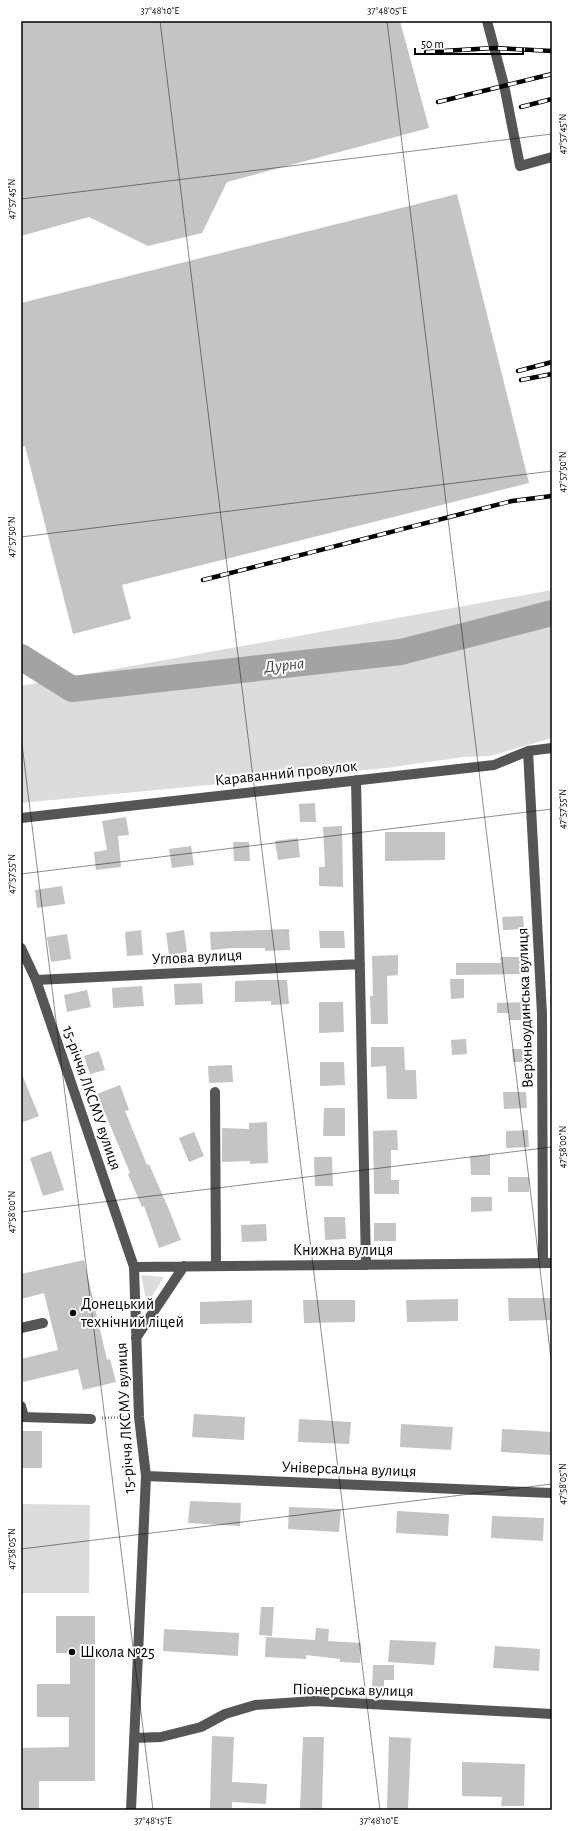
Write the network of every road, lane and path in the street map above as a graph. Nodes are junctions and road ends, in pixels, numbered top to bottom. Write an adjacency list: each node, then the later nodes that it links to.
1 (487, 21): 2 (street)
2 (552, 157)
3 (552, 748): 4 (street, Караванний провулок)
4 (528, 751): 5 (street, Караванний провулок); 11 (street, Верхньоудинська вулиця)
5 (356, 780): 6 (street, Караванний провулок); 8 (street)
6 (21, 818)
7 (21, 948): 9 (street, 15-річчя ЛКСМУ вулиця)
8 (360, 964): 9 (street, Углова вулиця); 12 (street)
9 (36, 980): 15 (street, 15-річчя ЛКСМУ вулиця)
10 (215, 1092): 14 (street)
11 (548, 1263): 12 (street, Книжна вулиця)
12 (366, 1265): 14 (street, Книжна вулиця)
13 (184, 1266): 14 (street, Книжна вулиця); 15 (street, Книжна вулиця); 18 (street)
14 (216, 1266)
15 (134, 1267): 18 (street, 15-річчя ЛКСМУ вулиця)
16 (43, 1323): 17 (street)
17 (21, 1328)
18 (136, 1338): 21 (street, 15-річчя ЛКСМУ вулиця)
19 (21, 1406): 20 (street)
20 (23, 1417): 22 (street)
21 (139, 1417): 22 (path); 23 (street, 15-річчя ЛКСМУ вулиця)
22 (91, 1419)
23 (146, 1476): 24 (street, Універсальна вулиця); 26 (street, 15-річчя ЛКСМУ вулиця)
24 (552, 1492)
25 (552, 1714): 26 (street, Піонерська вулиця)
26 (134, 1738): 27 (street, 15-річчя ЛКСМУ вулиця)
27 (131, 1810)

